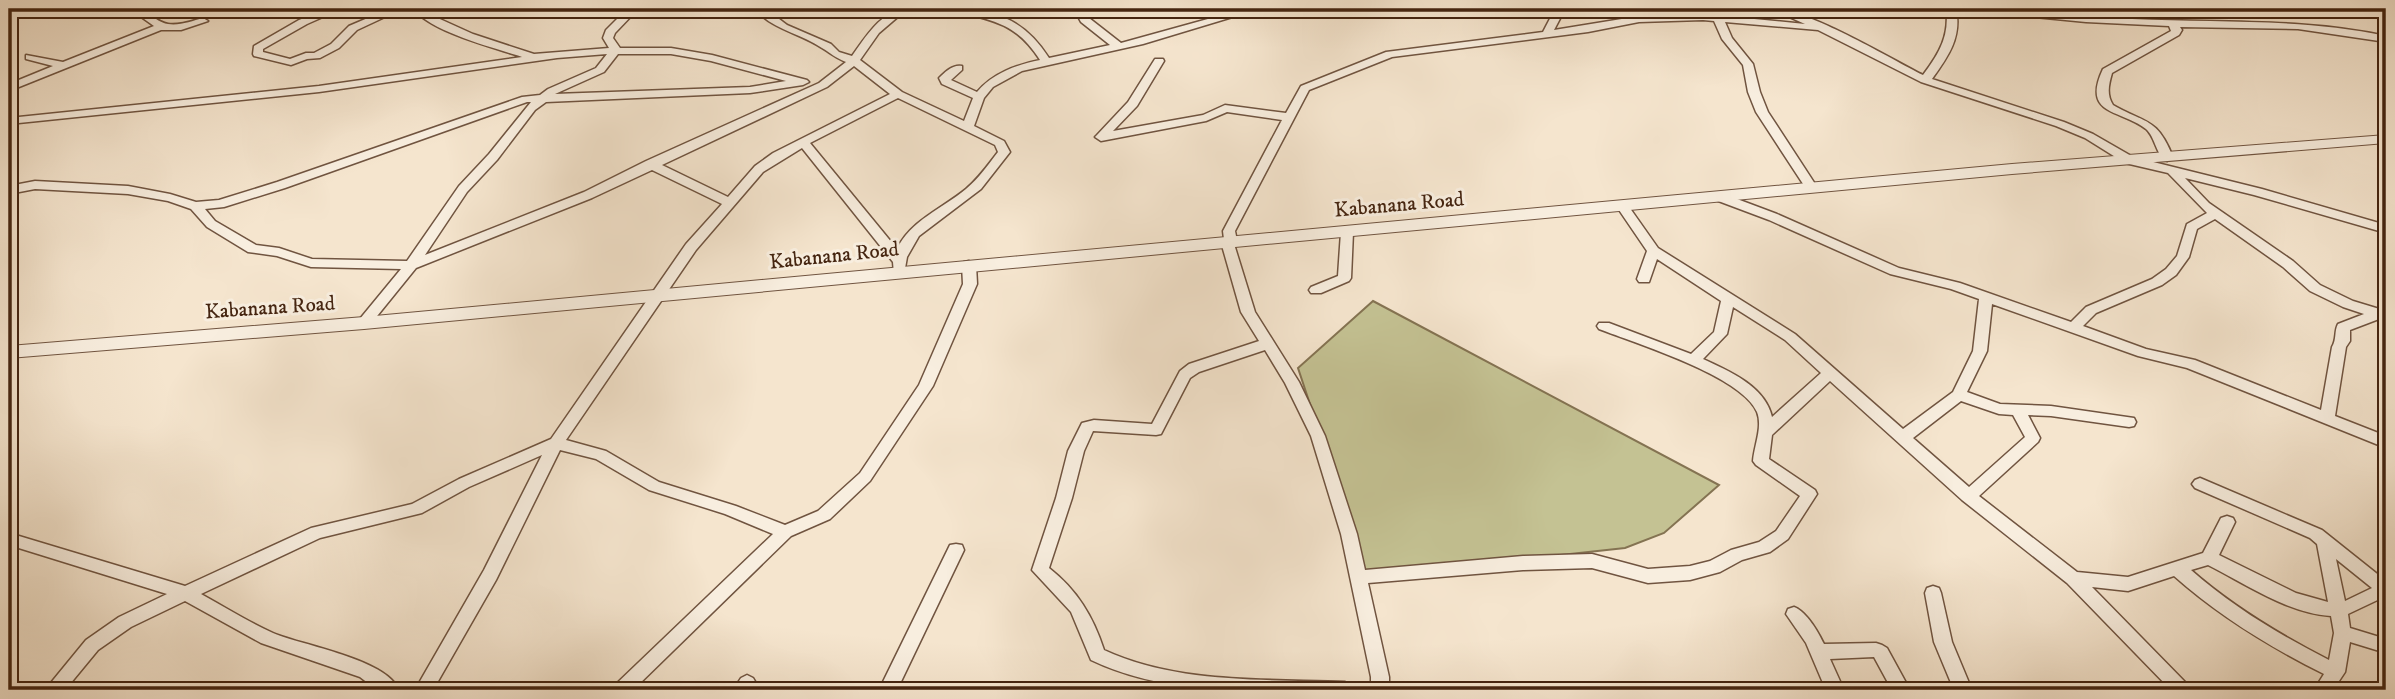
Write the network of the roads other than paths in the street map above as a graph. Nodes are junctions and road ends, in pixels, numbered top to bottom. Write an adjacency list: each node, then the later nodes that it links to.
1 (20, 9): 17 (street)
2 (135, 9): 3 (street); 22 (street)
3 (147, 9)
4 (336, 9): 5 (street)
5 (397, 9)
6 (418, 9): 28 (street)
7 (633, 9): 27 (street)
8 (760, 9): 31 (street)
9 (960, 9): 30 (street)
10 (1079, 9): 26 (street)
11 (1254, 9): 26 (street)
12 (1560, 9): 24 (street)
13 (1776, 9): 23 (street)
14 (1951, 9): 37 (street)
15 (1984, 9): 21 (street)
16 (892, 11): 31 (street)
17 (9, 13)
18 (1640, 14): 19 (street); 24 (street)
19 (1719, 20): 23 (street); 53 (street)
20 (203, 21): 22 (street)
21 (2171, 22): 25 (street); 49 (street)
22 (160, 27): 33 (street)
23 (1819, 28): 37 (street)
24 (1547, 34): 44 (street)
25 (2386, 39)
26 (1118, 46): 30 (street)
27 (617, 50): 28 (street); 38 (street); 42 (street)
28 (553, 56): 45 (street)
29 (30, 57): 33 (street)
30 (1045, 60): 43 (street)
31 (854, 61): 35 (street); 36 (street)
32 (1159, 61): 44 (street)
33 (66, 66): 40 (street)
34 (958, 68): 43 (street)
35 (843, 70): 36 (street); 39 (street)
36 (870, 75): 41 (street)
37 (1925, 80): 50 (street)
38 (803, 82): 39 (street); 42 (street)
39 (823, 85): 51 (street)
40 (9, 88)
41 (898, 94): 46 (street); 48 (street)
42 (543, 97): 57 (street); 64 (street)
43 (979, 97): 46 (street)
44 (1289, 117): 62 (street)
45 (9, 121)
46 (967, 128): 65 (street)
47 (2386, 139): 49 (street, Kabanana Road)
48 (803, 142): 56 (street); 65 (street)
49 (2167, 157): 50 (street, Kabanana Road)
50 (2129, 160): 52 (street); 53 (street, Kabanana Road)
51 (650, 164): 56 (street); 64 (street)
52 (2173, 172): 59 (street); 60 (street)
53 (1811, 187): 55 (street, Kabanana Road)
54 (9, 190): 57 (street)
55 (1717, 196): 58 (street, Kabanana Road); 71 (street)
56 (731, 202): 69 (street)
57 (195, 206): 64 (street)
58 (1623, 207): 61 (street, Kabanana Road); 63 (street)
59 (2215, 214): 72 (street); 75 (street)
60 (2386, 229)
61 (1347, 232): 62 (street, Kabanana Road); 68 (street)
62 (1229, 241): 66 (street, Kabanana Road); 76 (street)
63 (1653, 251): 67 (street); 70 (street)
64 (411, 265): 73 (street)
65 (899, 265): 66 (street, Kabanana Road); 69 (street, Kabanana Road)
66 (969, 265): 91 (street)
67 (1644, 279)
68 (1316, 290)
69 (659, 294): 73 (street, Kabanana Road); 87 (street)
70 (1721, 294): 78 (street); 79 (street)
71 (1986, 297): 75 (street); 80 (street)
72 (2382, 315): 82 (street)
73 (364, 323): 77 (street, Kabanana Road)
74 (1604, 326): 78 (street)
75 (2073, 328): 82 (street)
76 (1266, 344): 97 (street); 114 (street)
77 (9, 352)
78 (1693, 360): 84 (street)
79 (1829, 374): 84 (street); 85 (street)
80 (1959, 395): 81 (street); 85 (street)
81 (2018, 411): 83 (street); 89 (street)
82 (2327, 418): 86 (street)
83 (2129, 422)
84 (1767, 431): 97 (street)
85 (1903, 437): 89 (street)
86 (2386, 442)
87 (556, 443): 91 (street); 100 (street); 111 (street)
88 (2200, 484): 93 (street)
89 (1968, 496): 98 (street)
90 (2227, 522): 95 (street)
91 (785, 532): 112 (street)
92 (9, 540): 100 (street)
93 (2324, 540): 99 (street); 102 (street)
94 (956, 550): 113 (street)
95 (2209, 558): 96 (street); 102 (street)
96 (2178, 569): 98 (street); 107 (street)
97 (1359, 577): 108 (street)
98 (2073, 578): 118 (street)
99 (2386, 588): 102 (street)
100 (185, 593): 109 (street); 110 (street)
101 (1933, 593): 117 (street)
102 (2338, 610): 104 (street)
103 (1794, 614): 106 (street)
104 (2343, 633): 105 (street); 107 (street)
105 (2386, 646)
106 (1819, 652): 115 (street); 116 (street)
107 (2336, 672): 119 (street)
108 (1380, 688)
109 (54, 690)
110 (390, 690)
111 (424, 690)
112 (621, 690)
113 (888, 690)
114 (1345, 690)
115 (1835, 690)
116 (1901, 690)
117 (1963, 690)
118 (2182, 690)
119 (2323, 690)

